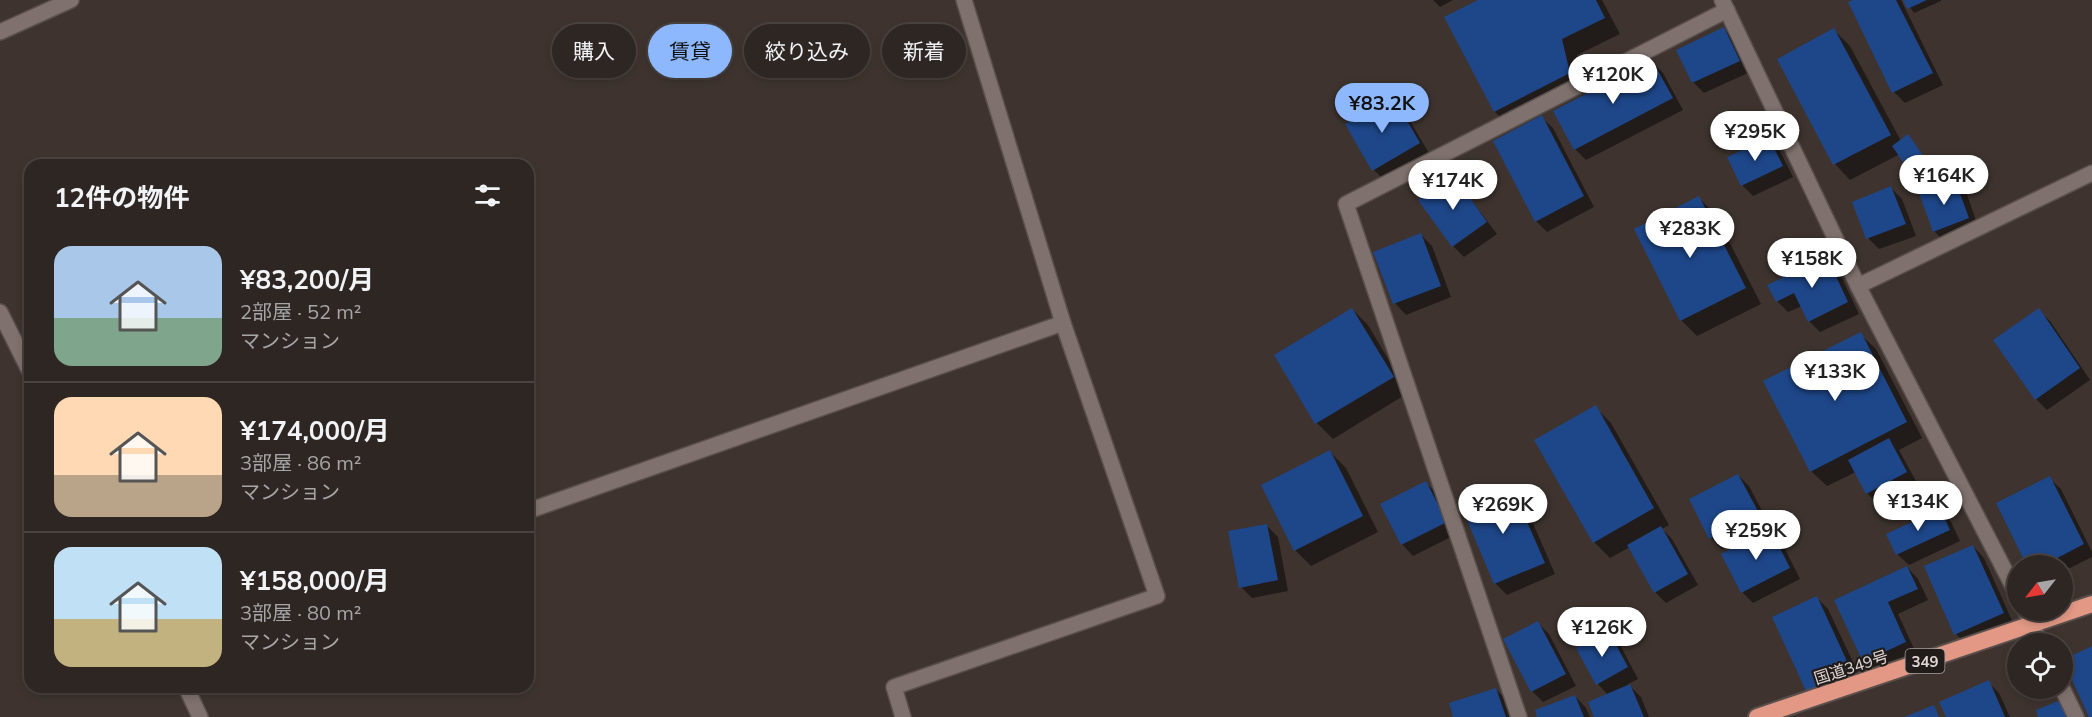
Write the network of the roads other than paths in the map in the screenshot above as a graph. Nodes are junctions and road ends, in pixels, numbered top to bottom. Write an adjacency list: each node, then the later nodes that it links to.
1 (70, 0): 4 (street)
2 (964, 0): 8 (street)
3 (1725, 5): 6 (street); 19 (street)
4 (0, 32)
5 (2092, 173): 6 (street)
6 (1858, 286): 11 (street)
7 (0, 312): 9 (street)
8 (1062, 323): 10 (street); 18 (street)
9 (24, 360)
10 (534, 509)
11 (2007, 575)
12 (2092, 604): 13 (highway, 国道349号 / 349)
13 (2073, 608)
14 (2020, 621): 20 (highway, 国道349号 / 349)
15 (189, 693): 17 (street)
16 (2067, 699): 21 (street)
17 (200, 717)
18 (903, 717)
19 (1520, 717)
20 (1757, 717)
21 (2076, 717)

